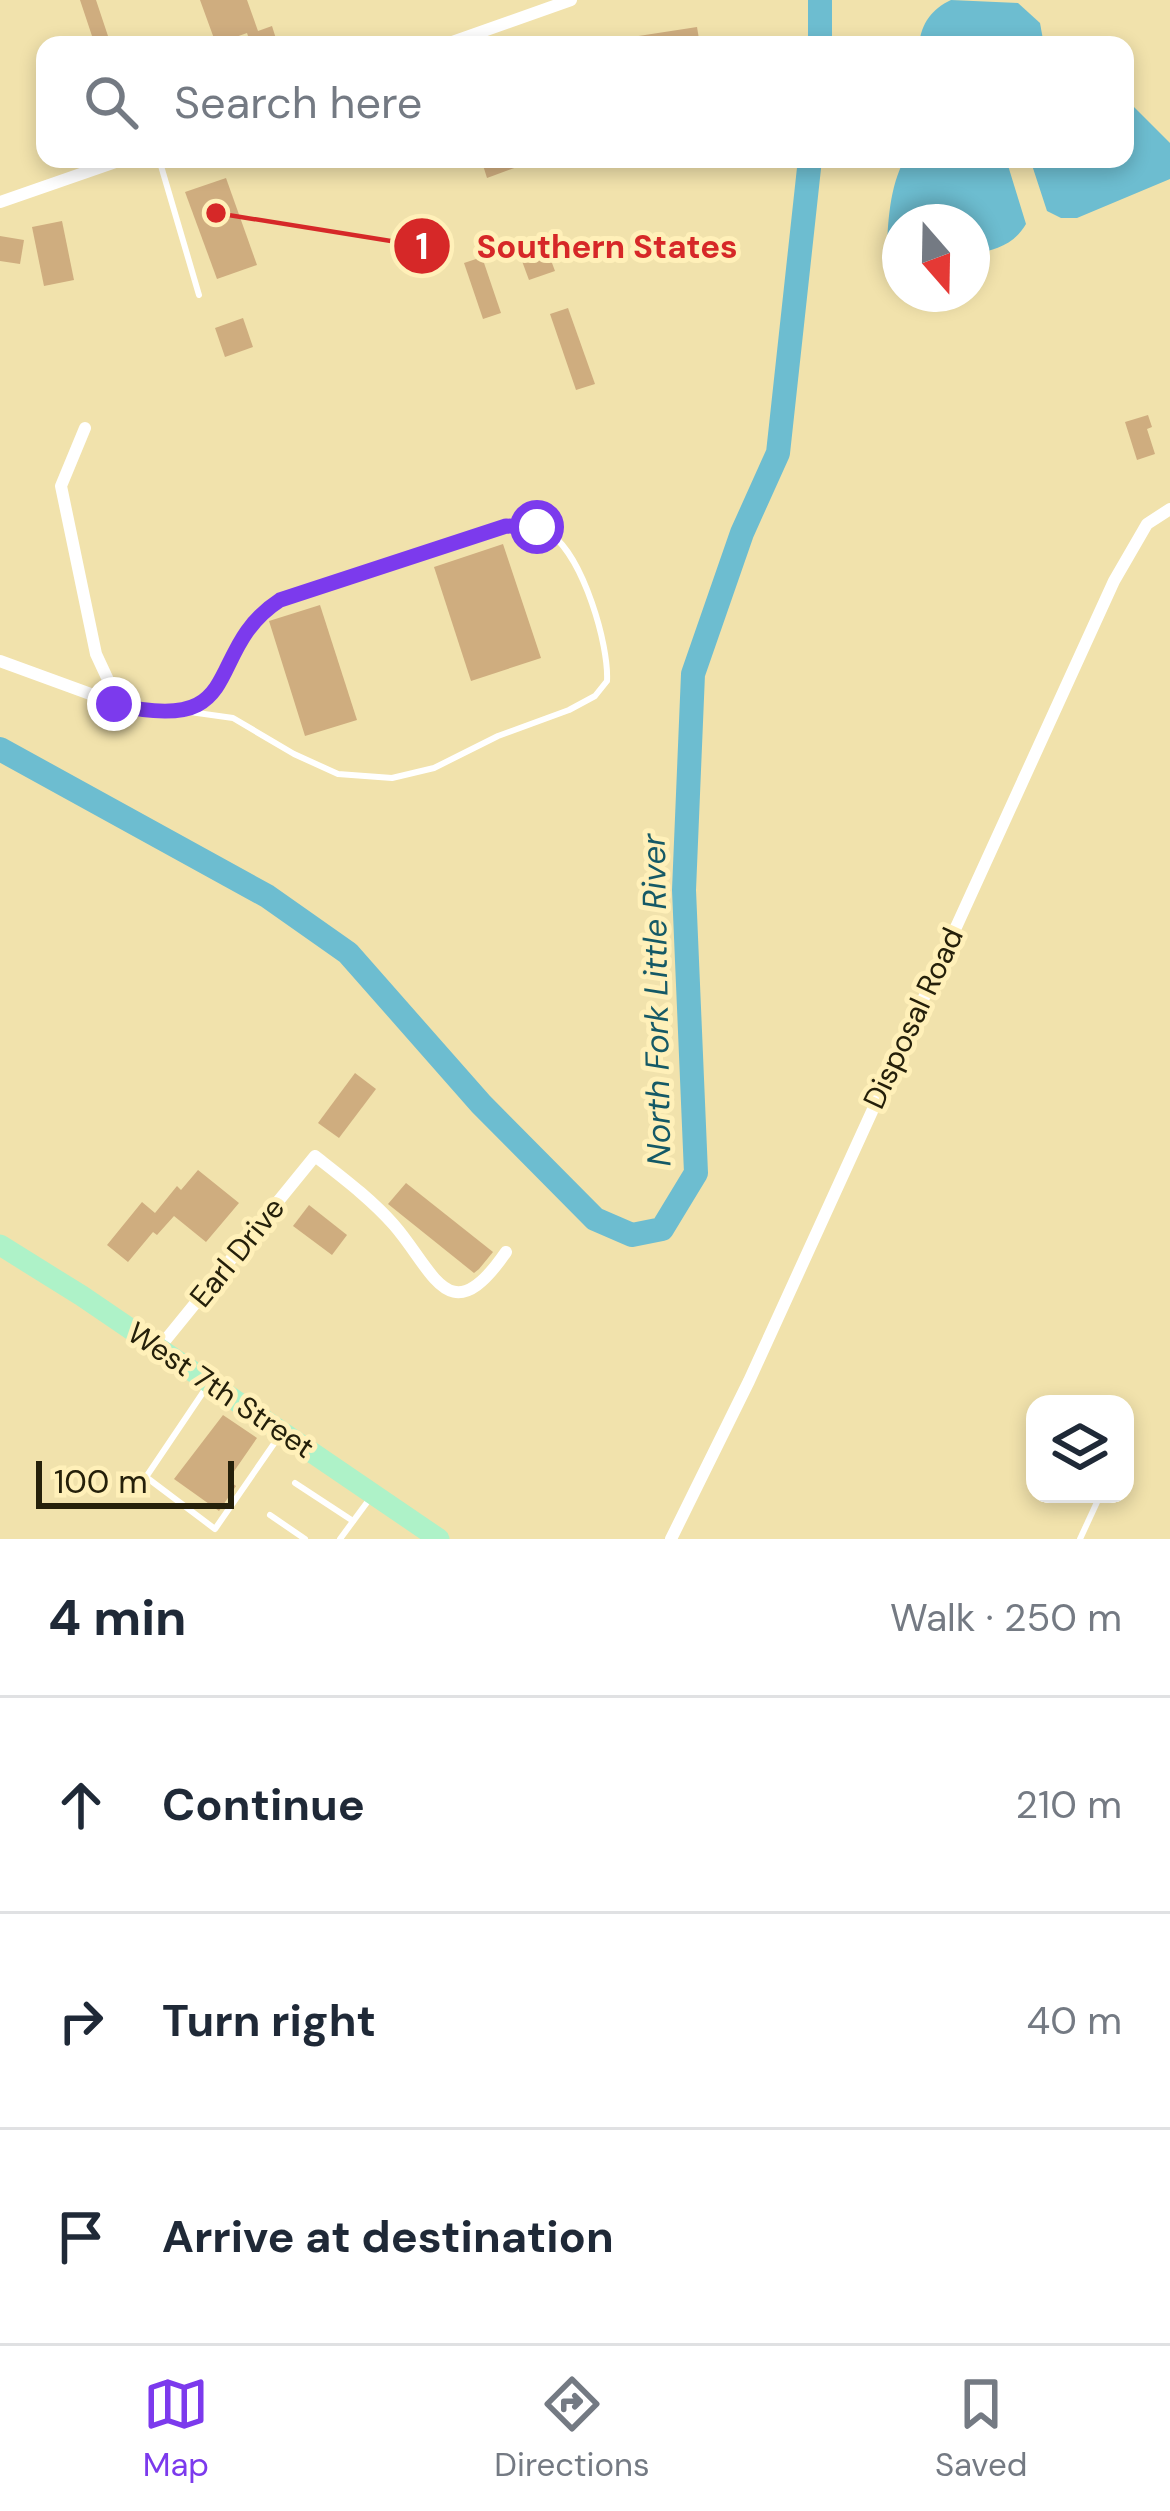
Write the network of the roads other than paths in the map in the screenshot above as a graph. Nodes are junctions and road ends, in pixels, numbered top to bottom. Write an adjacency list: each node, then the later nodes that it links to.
1 (571, 0): 2 (street)
2 (469, 36)
3 (98, 168): 5 (street)
4 (161, 168): 6 (lane)
5 (0, 202)
6 (199, 295)
7 (85, 428): 10 (street)
8 (1170, 509): 25 (street, Disposal Road)
9 (0, 661): 10 (street)
10 (133, 709): 11 (street)
11 (183, 711): 11 (lane)
12 (0, 1245): 14 (main road, West 7th Street)
13 (506, 1252): 14 (street, Earl Drive)
14 (159, 1348): 15 (main road, West 7th Street)
15 (210, 1383): 16 (main road, West 7th Street); 16 (lane)
16 (282, 1432): 18 (main road, West 7th Street)
17 (295, 1483): 21 (lane)
18 (373, 1494): 21 (lane); 24 (main road, West 7th Street)
19 (1097, 1503): 26 (lane)
20 (270, 1515): 22 (lane)
21 (353, 1521): 23 (lane)
22 (305, 1539)
23 (340, 1539)
24 (439, 1539)
25 (671, 1539)
26 (1080, 1539)

